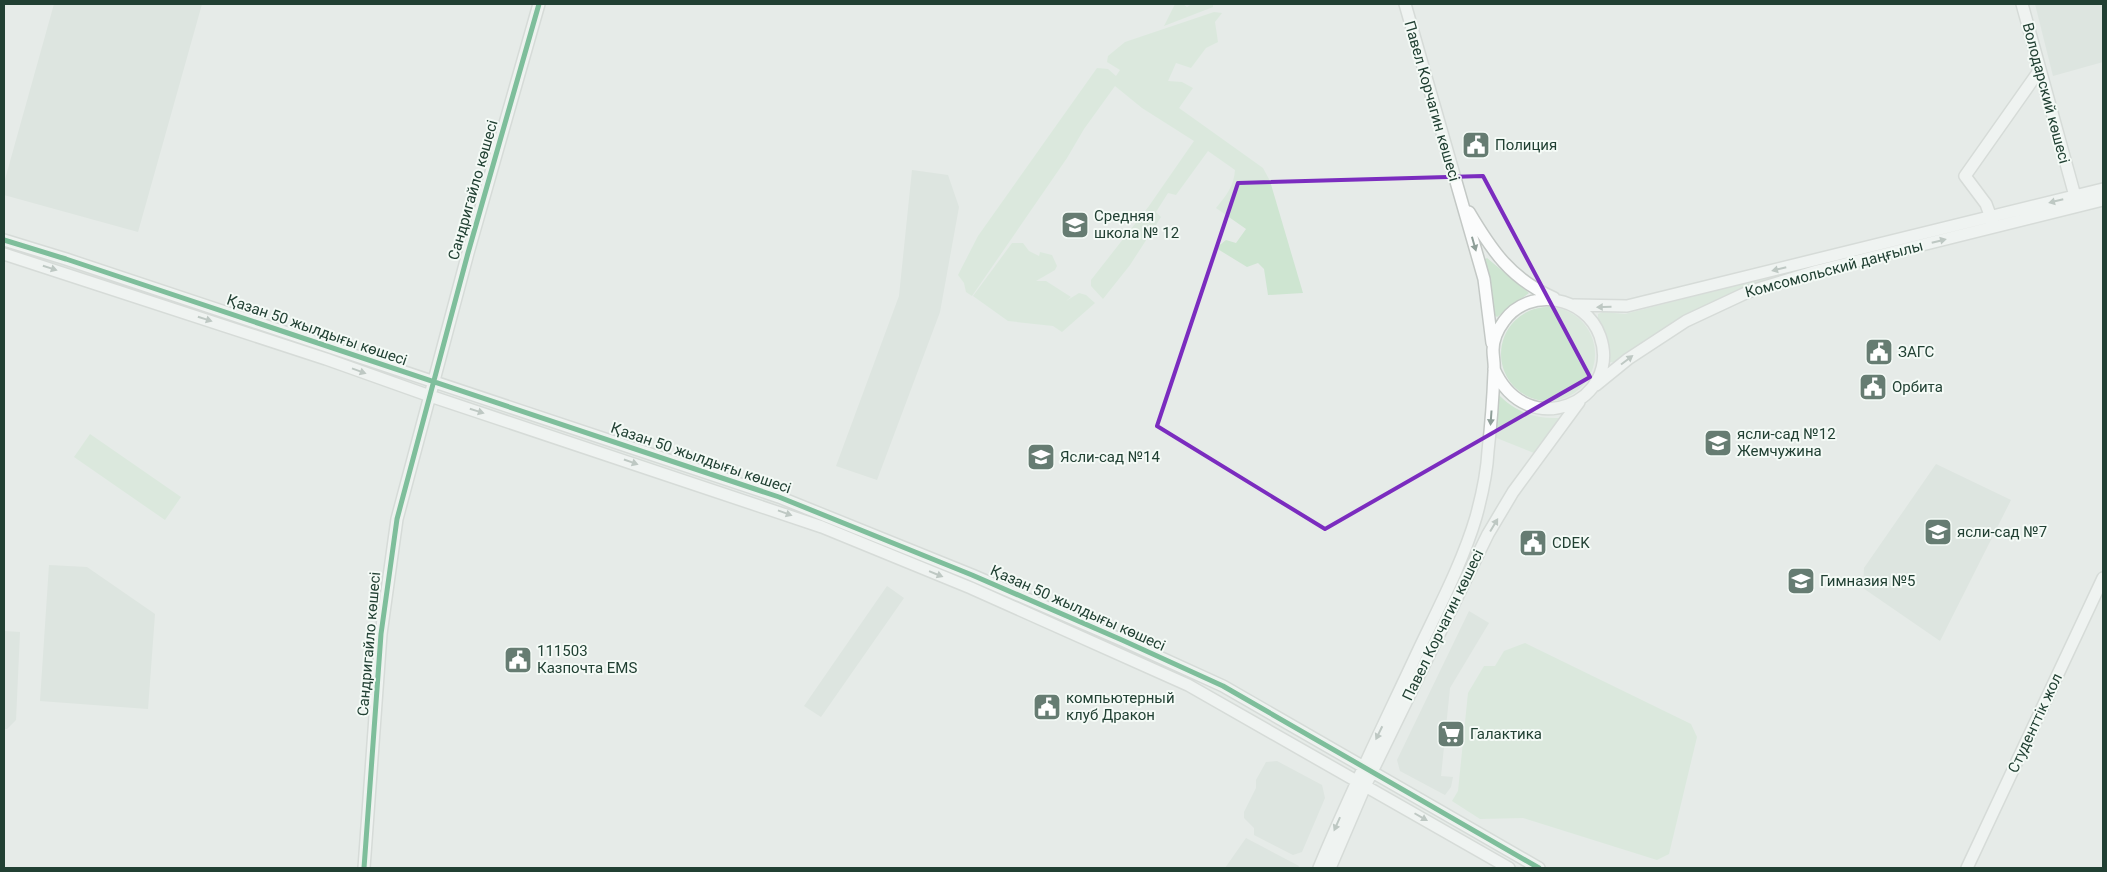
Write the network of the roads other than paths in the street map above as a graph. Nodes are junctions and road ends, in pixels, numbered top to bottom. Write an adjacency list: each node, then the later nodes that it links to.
1 (539, 4): 17 (street, Сандригайло көшесі)
2 (1405, 4): 7 (street, Павел Корчагин көшесі)
3 (2022, 4): 4 (street, Володарский көшесі)
4 (2039, 71): 6 (street, Володарский көшесі); 9 (street)
5 (2103, 189): 6 (street, Комсомольский даңғылы)
6 (2075, 196): 9 (street, Комсомольский даңғылы, one-way to 9)
7 (1460, 198): 12 (street, Павел Корчагин көшесі); 14 (street, Павел Корчагин көшесі, one-way to 14)
8 (2103, 200): 9 (street, Комсомольский даңғылы)
9 (1993, 222): 13 (street, Комсомольский даңғылы, one-way to 13); 18 (street, Комсомольский даңғылы, one-way to 9)
10 (4, 240): 15 (street, Қазан 50 жылдығы көшесі)
11 (4, 254): 15 (street, Қазан 50 жылдығы көшесі, one-way to 15)
12 (1561, 300): 13 (street); 14 (street)
13 (1573, 305): 18 (street)
14 (1493, 349): 16 (street)
15 (328, 353): 17 (street, Қазан 50 жылдығы көшесі); 19 (street, Қазан 50 жылдығы көшесі, one-way to 19)
16 (1494, 369): 18 (street); 27 (street, Павел Корчагин көшесі, one-way to 27)
17 (434, 383): 19 (street, Сандригайло көшесі); 20 (street, Қазан 50 жылдығы көшесі)
18 (1586, 394): 27 (street, Павел Корчагин көшесі, one-way to 18)
19 (430, 396): 21 (street, Қазан 50 жылдығы көшесі, one-way to 21); 31 (street, Сандригайло көшесі)
20 (499, 403): 21 (street); 22 (street, Қазан 50 жылдығы көшесі)
21 (494, 416): 23 (street, Қазан 50 жылдығы көшесі, one-way to 23)
22 (732, 481): 23 (street); 25 (street, Қазан 50 жылдығы көшесі)
23 (728, 494): 26 (street, Қазан 50 жылдығы көшесі, one-way to 26)
24 (2103, 578): 36 (street, Студенттік жол)
25 (1122, 640): 26 (street); 28 (street, Қазан 50 жылдығы көшесі)
26 (1117, 653): 29 (street, Қазан 50 жылдығы көшесі)
27 (1394, 714): 28 (street, Павел Корчагин көшесі)
28 (1367, 770): 29 (street, Павел Корчагин көшесі); 35 (street, Қазан 50 жылдығы көшесі)
29 (1361, 782): 30 (street, Павел Корчагин көшесі); 34 (street, Қазан 50 жылдығы көшесі, one-way to 34)
30 (1334, 845): 32 (street, Павел Корчагин көшесі); 33 (street, Павел Корчагин көшесі)
31 (364, 868)
32 (1319, 868)
33 (1330, 868)
34 (1509, 868)
35 (1539, 868)
36 (1967, 868)

